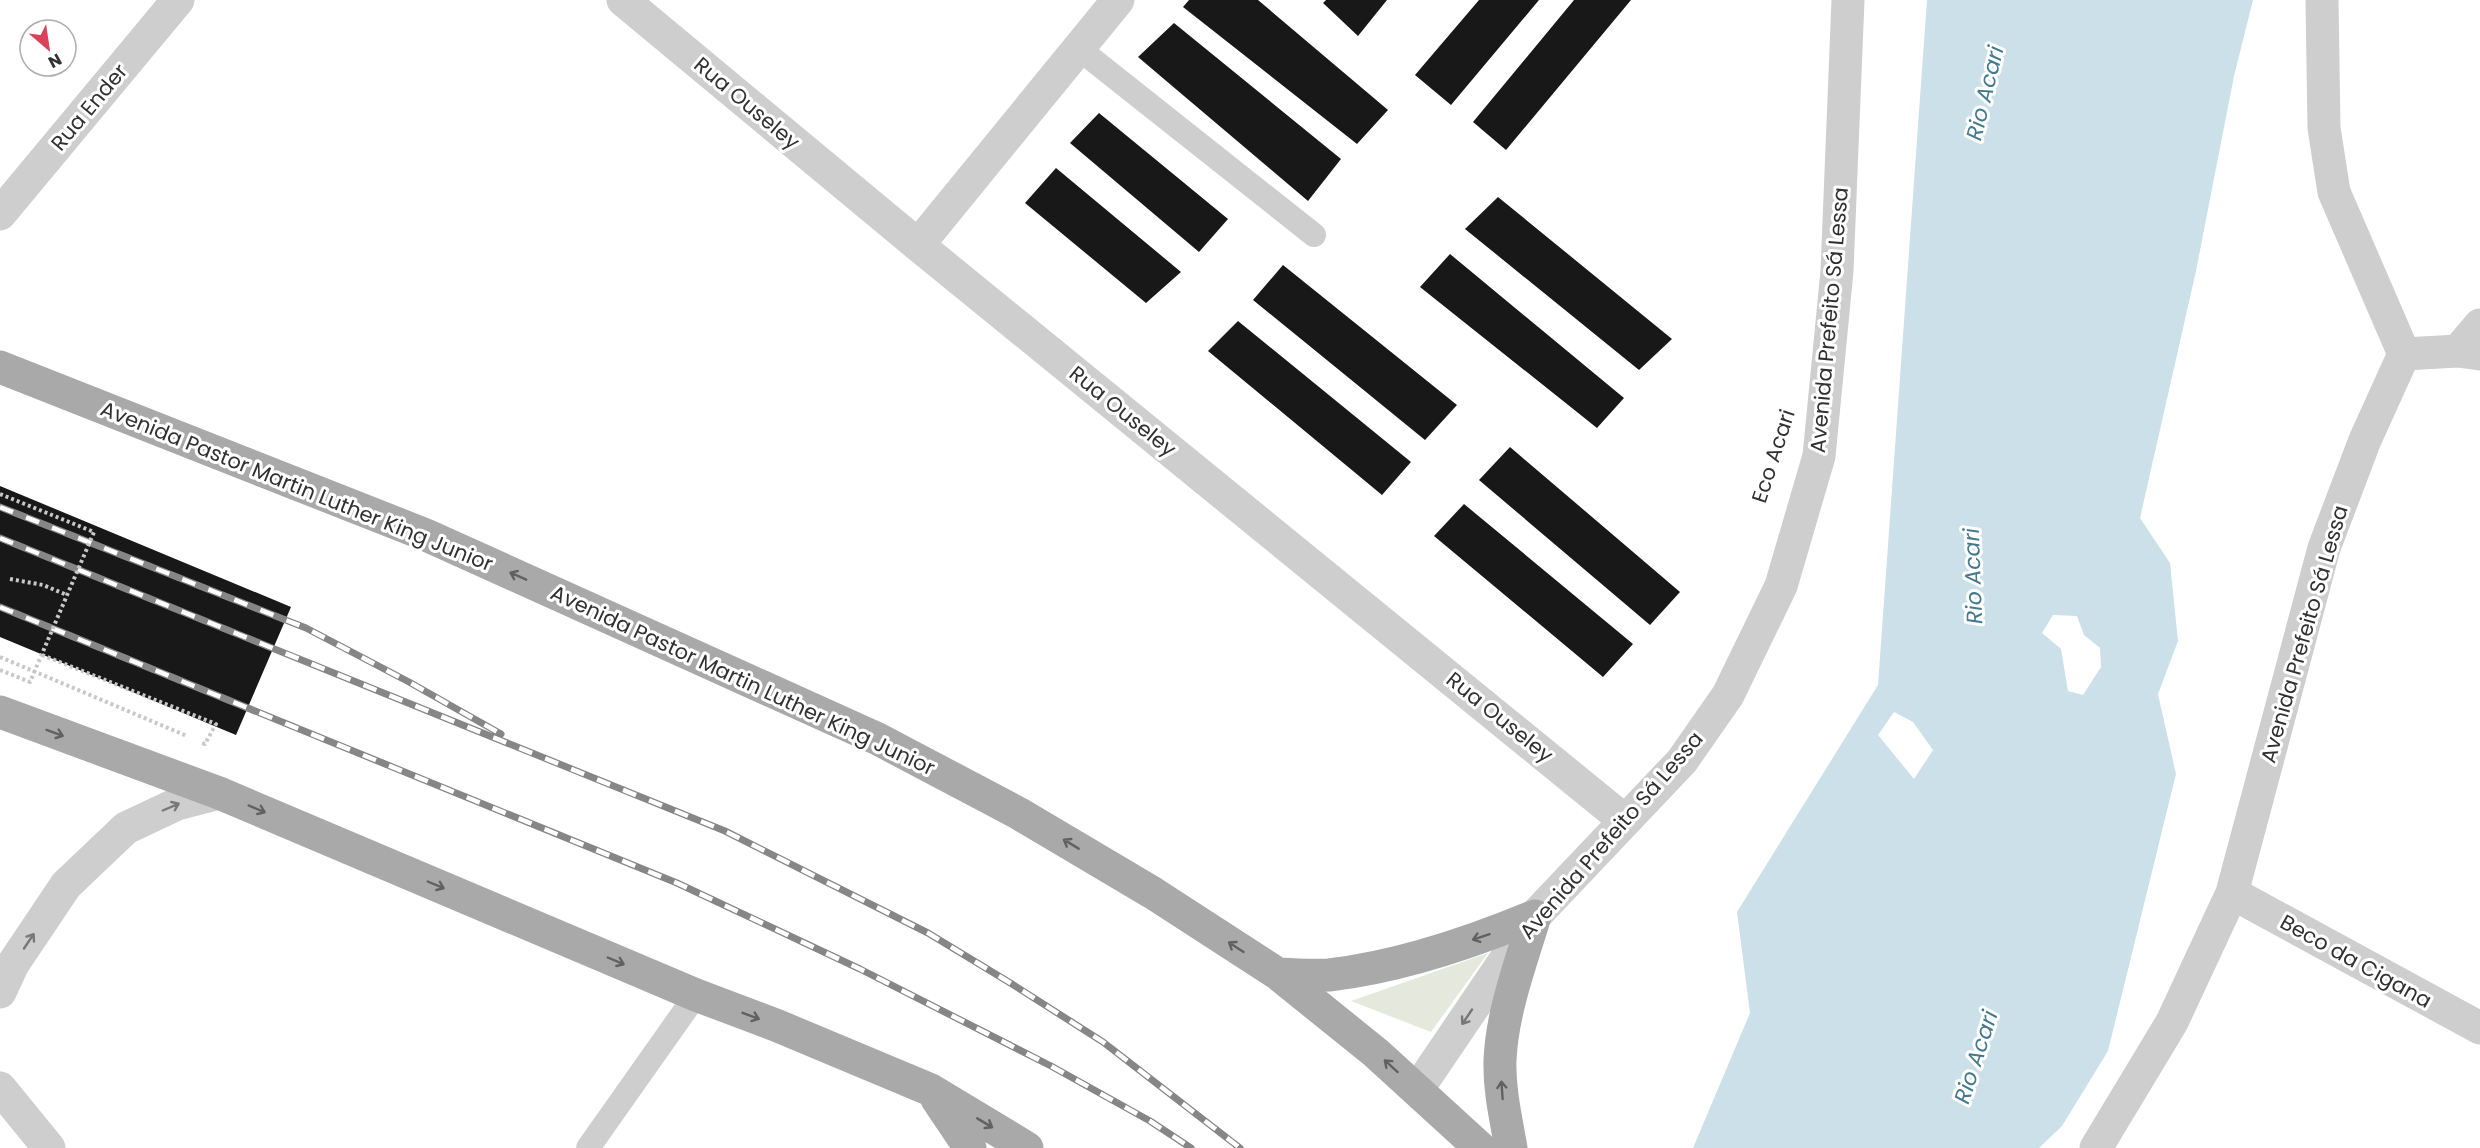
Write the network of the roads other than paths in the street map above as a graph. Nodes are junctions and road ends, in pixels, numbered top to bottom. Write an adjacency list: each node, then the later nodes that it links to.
1 (178, 0): 7 (street, Rua Ender)
2 (624, 0): 9 (street, Rua Ouseley)
3 (1118, 0): 6 (street)
4 (1848, 0): 16 (street, Avenida Prefeito Sá Lessa)
5 (2322, 0): 12 (street)
6 (1078, 48): 8 (lane); 9 (street)
7 (0, 214)
8 (1314, 235)
9 (918, 245): 16 (street, Rua Ouseley)
10 (2480, 325): 11 (street)
11 (2469, 353): 12 (street)
12 (2404, 354): 17 (street, Avenida Prefeito Sá Lessa)
13 (0, 367): 19 (main road, Avenida Pastor Martin Luther King Junior, one-way to 13)
14 (0, 712): 15 (main road, one-way to 15)
15 (219, 794): 20 (street, one-way to 15); 21 (main road, one-way to 21)
16 (1624, 820): 18 (street, Avenida Prefeito Sá Lessa)
17 (2232, 893): 22 (street, Beco da Cigana); 32 (street, Avenida Prefeito Sá Lessa)
18 (1535, 916): 19 (main road, one-way to 19); 25 (street, Avenida Prefeito Sá Lessa, one-way to 25); 31 (main road, one-way to 18)
19 (1278, 974): 25 (main road, Avenida Pastor Martin Luther King Junior, one-way to 19)
20 (0, 992)
21 (696, 995): 24 (main road, one-way to 24); 27 (lane)
22 (2480, 1028)
23 (0, 1088): 26 (street)
24 (931, 1090): 28 (main road); 29 (main road, one-way to 29)
25 (1417, 1090): 30 (main road, Avenida Pastor Martin Luther King Junior)
26 (49, 1148)
27 (588, 1148)
28 (970, 1148)
29 (1027, 1148)
30 (1480, 1148)
31 (1511, 1148)
32 (2096, 1148)

